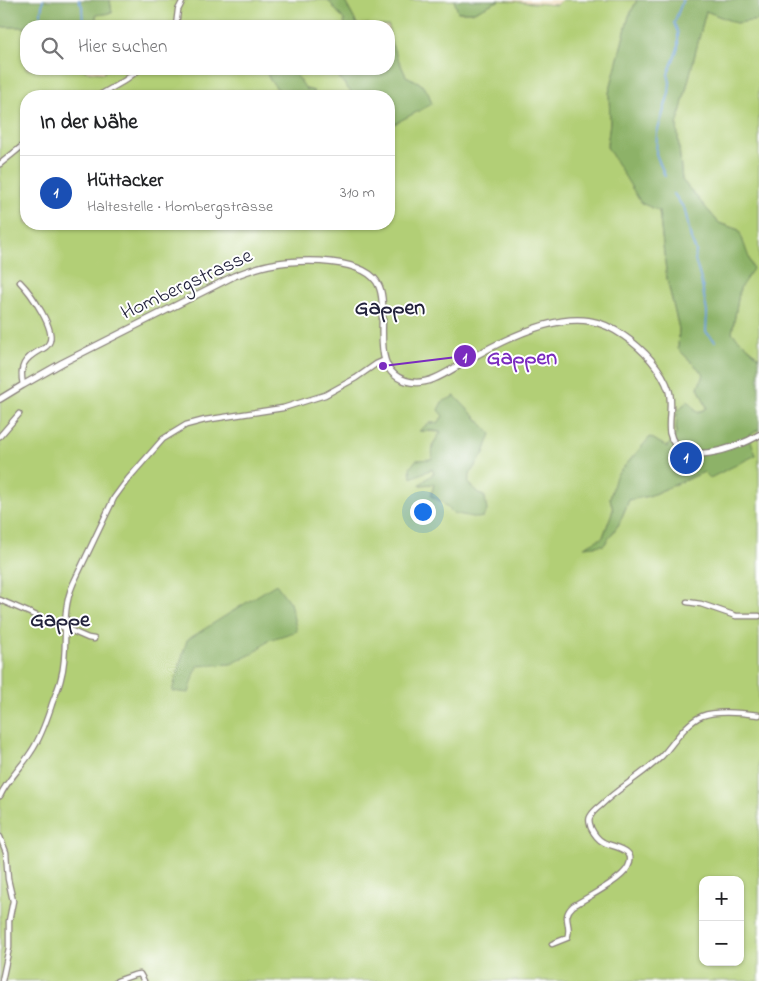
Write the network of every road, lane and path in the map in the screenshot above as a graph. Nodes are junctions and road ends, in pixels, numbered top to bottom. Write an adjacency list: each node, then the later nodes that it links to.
1 (182, 0): 2 (street)
2 (177, 20)
3 (132, 75): 4 (street)
4 (108, 90)
5 (20, 148): 6 (street)
6 (0, 164)
7 (20, 282): 9 (street)
8 (385, 360): 9 (street, Hombergstrasse); 12 (street); 17 (street)
9 (23, 384): 10 (street, Hombergstrasse)
10 (0, 399)
11 (19, 414): 13 (street)
12 (759, 435)
13 (0, 436)
14 (0, 600): 17 (street)
15 (687, 602): 16 (street)
16 (759, 616)
17 (65, 628): 18 (street); 20 (street)
18 (94, 639)
19 (759, 715): 23 (street)
20 (1, 794): 21 (street)
21 (0, 802)
22 (0, 837): 24 (street)
23 (552, 944)
24 (2, 981)
25 (117, 981): 26 (street)
26 (144, 981)

